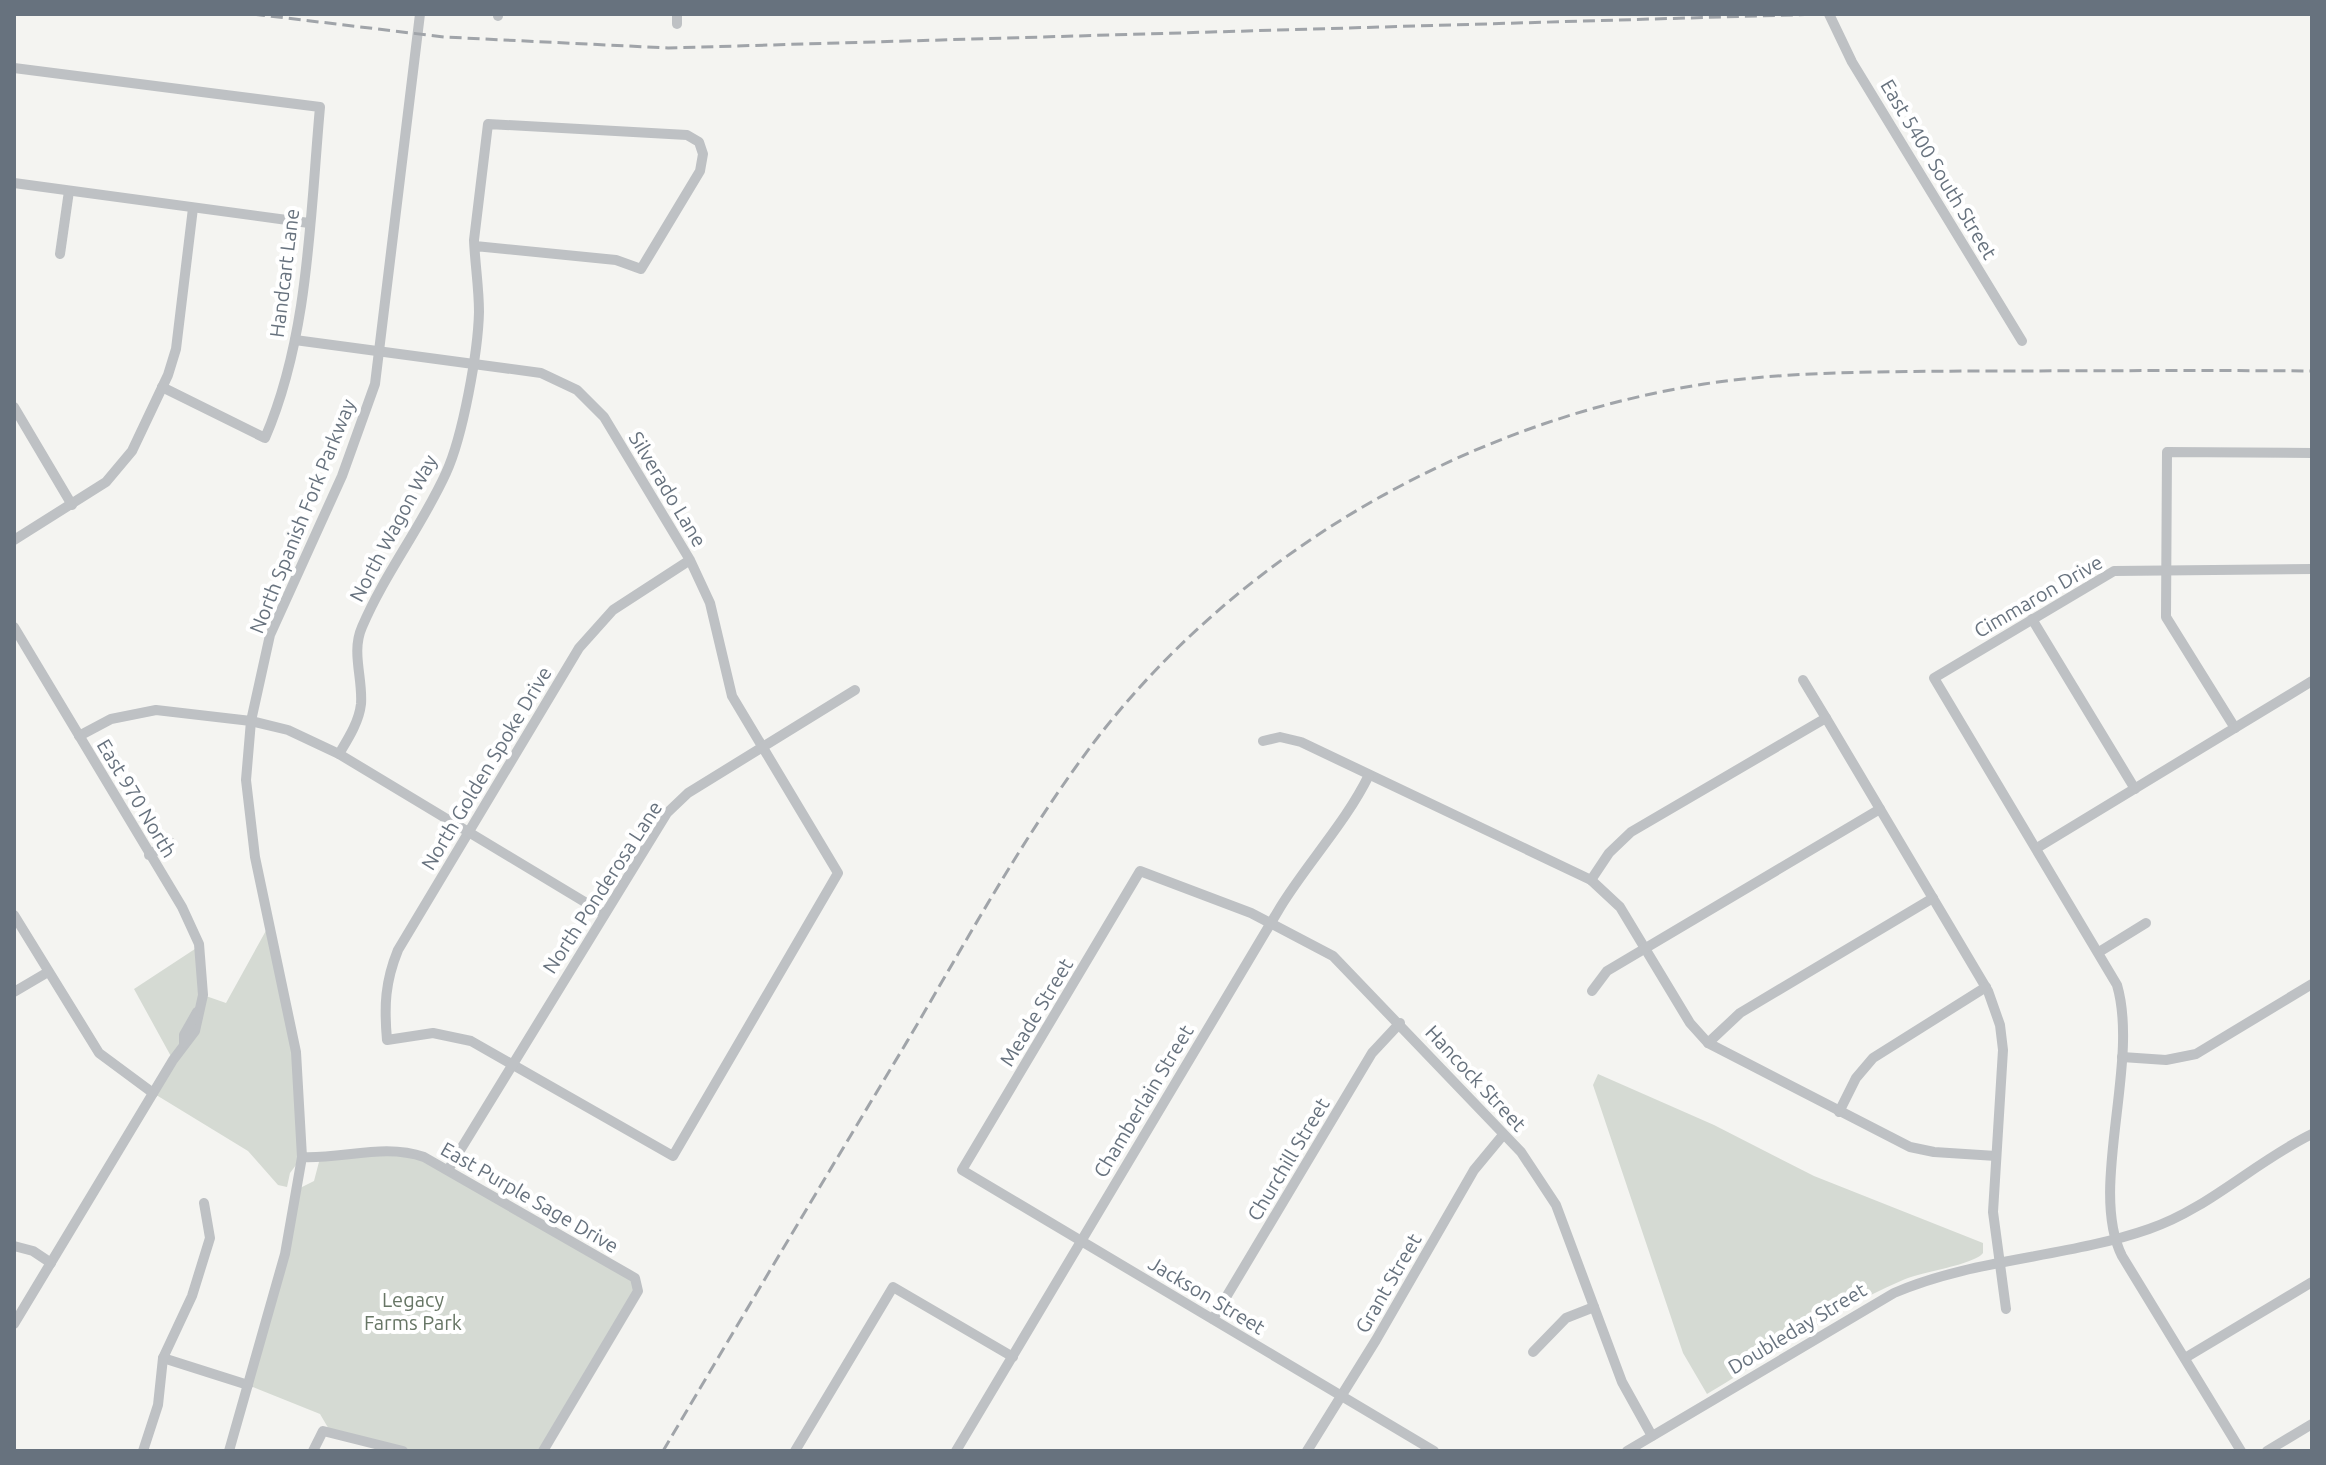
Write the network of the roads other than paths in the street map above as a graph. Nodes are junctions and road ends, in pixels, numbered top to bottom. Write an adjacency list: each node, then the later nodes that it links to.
1 (420, 14): 12 (street, North Spanish Fork Parkway)
2 (1829, 14): 11 (street, East 5400 South Street)
3 (14, 68): 7 (street, Handcart Lane)
4 (14, 183): 5 (street)
5 (69, 191): 6 (street); 9 (street)
6 (193, 208): 7 (street); 14 (street)
7 (309, 223): 10 (street, Handcart Lane)
8 (475, 246): 8 (street, North Wagon Way); 13 (street, North Wagon Way)
9 (60, 254)
10 (295, 340): 12 (street, Silverado Lane); 14 (street, Handcart Lane)
11 (2022, 341)
12 (380, 350): 13 (street, Silverado Lane); 28 (street, North Spanish Fork Parkway)
13 (472, 362): 19 (street, Silverado Lane); 33 (street, North Wagon Way)
14 (162, 387): 17 (street)
15 (14, 407): 17 (street)
16 (2312, 453): 21 (street)
17 (72, 505): 18 (street)
18 (14, 540)
19 (690, 560): 32 (street, Silverado Lane); 37 (street, North Golden Spoke Drive)
20 (2312, 569): 21 (street, Cimmaron Drive)
21 (2167, 571): 22 (street, Cimmaron Drive); 29 (street)
22 (2032, 619): 35 (street); 39 (street, Cimmaron Drive)
23 (14, 627): 30 (street, East 970 North)
24 (1803, 680): 27 (street)
25 (2312, 681): 29 (street)
26 (855, 690): 32 (street, North Ponderosa Lane)
27 (1826, 718): 36 (street); 42 (street)
28 (251, 721): 30 (street); 33 (street); 64 (street, North Spanish Fork Parkway)
29 (2235, 728): 35 (street)
30 (79, 736): 40 (street, East 970 North)
31 (1263, 741): 34 (street)
32 (762, 747): 44 (street, North Ponderosa Lane); 58 (street, Silverado Lane)
33 (339, 754): 37 (street)
34 (1369, 775): 42 (street); 46 (street, Chamberlain Street)
35 (2135, 789): 39 (street)
36 (1880, 809): 43 (street); 48 (street)
37 (469, 831): 44 (street); 58 (street, North Golden Spoke Drive)
38 (170, 842): 40 (street)
39 (2037, 848): 49 (street)
40 (149, 855): 59 (street, East 970 North)
41 (1140, 871): 46 (street, Hancock Street); 66 (street, Meade Street)
42 (1591, 880): 48 (street)
43 (1933, 898): 52 (street); 56 (street)
44 (603, 913): 58 (street, North Ponderosa Lane)
45 (14, 915): 50 (street)
46 (1271, 922): 55 (street, Hancock Street); 69 (street, Chamberlain Street)
47 (2146, 923): 49 (street)
48 (1645, 949): 53 (street); 56 (street)
49 (2099, 952): 57 (street)
50 (48, 972): 54 (street); 59 (street)
51 (2312, 984): 57 (street)
52 (1986, 987): 60 (street); 63 (street)
53 (1592, 991)
54 (14, 992)
55 (1400, 1023): 62 (street, Hancock Street); 76 (street, Churchill Street)
56 (1708, 1043): 60 (street)
57 (2122, 1057): 68 (street)
58 (514, 1063): 65 (street, North Ponderosa Lane)
59 (153, 1093): 72 (street)
60 (1839, 1112): 63 (street)
61 (2312, 1134): 68 (street, Doubleday Street)
62 (1503, 1135): 74 (street, Hancock Street); 83 (street, Grant Street)
63 (1996, 1156): 71 (street)
64 (302, 1157): 65 (street, East Purple Sage Drive); 82 (street, North Spanish Fork Parkway)
65 (448, 1170): 90 (street, East Purple Sage Drive)
66 (962, 1170): 69 (street, Jackson Street)
67 (204, 1203): 80 (street)
68 (2115, 1238): 71 (street, Doubleday Street); 81 (street)
69 (1080, 1241): 76 (street, Jackson Street); 79 (street, Chamberlain Street)
70 (14, 1246): 72 (street)
71 (1997, 1262): 75 (street); 85 (street, Doubleday Street)
72 (51, 1263): 77 (street)
73 (2312, 1282): 81 (street)
74 (1594, 1307): 78 (street); 85 (street, Hancock Street)
75 (2006, 1309)
76 (1213, 1319): 83 (street, Jackson Street)
77 (14, 1324)
78 (1533, 1352)
79 (1013, 1357): 91 (street); 92 (street, Chamberlain Street)
80 (163, 1358): 82 (street); 86 (street)
81 (2185, 1358): 96 (street)
82 (248, 1385): 87 (street, North Spanish Fork Parkway)
83 (1340, 1396): 93 (street, Grant Street); 94 (street, Jackson Street)
84 (2312, 1424): 97 (street)
85 (1652, 1436): 95 (street, Doubleday Street)
86 (143, 1451)
87 (229, 1451)
88 (313, 1451): 89 (street)
89 (403, 1451)
90 (543, 1451)
91 (795, 1451)
92 (956, 1451)
93 (1307, 1451)
94 (1434, 1451)
95 (1627, 1451)
96 (2241, 1451)
97 (2267, 1451)

